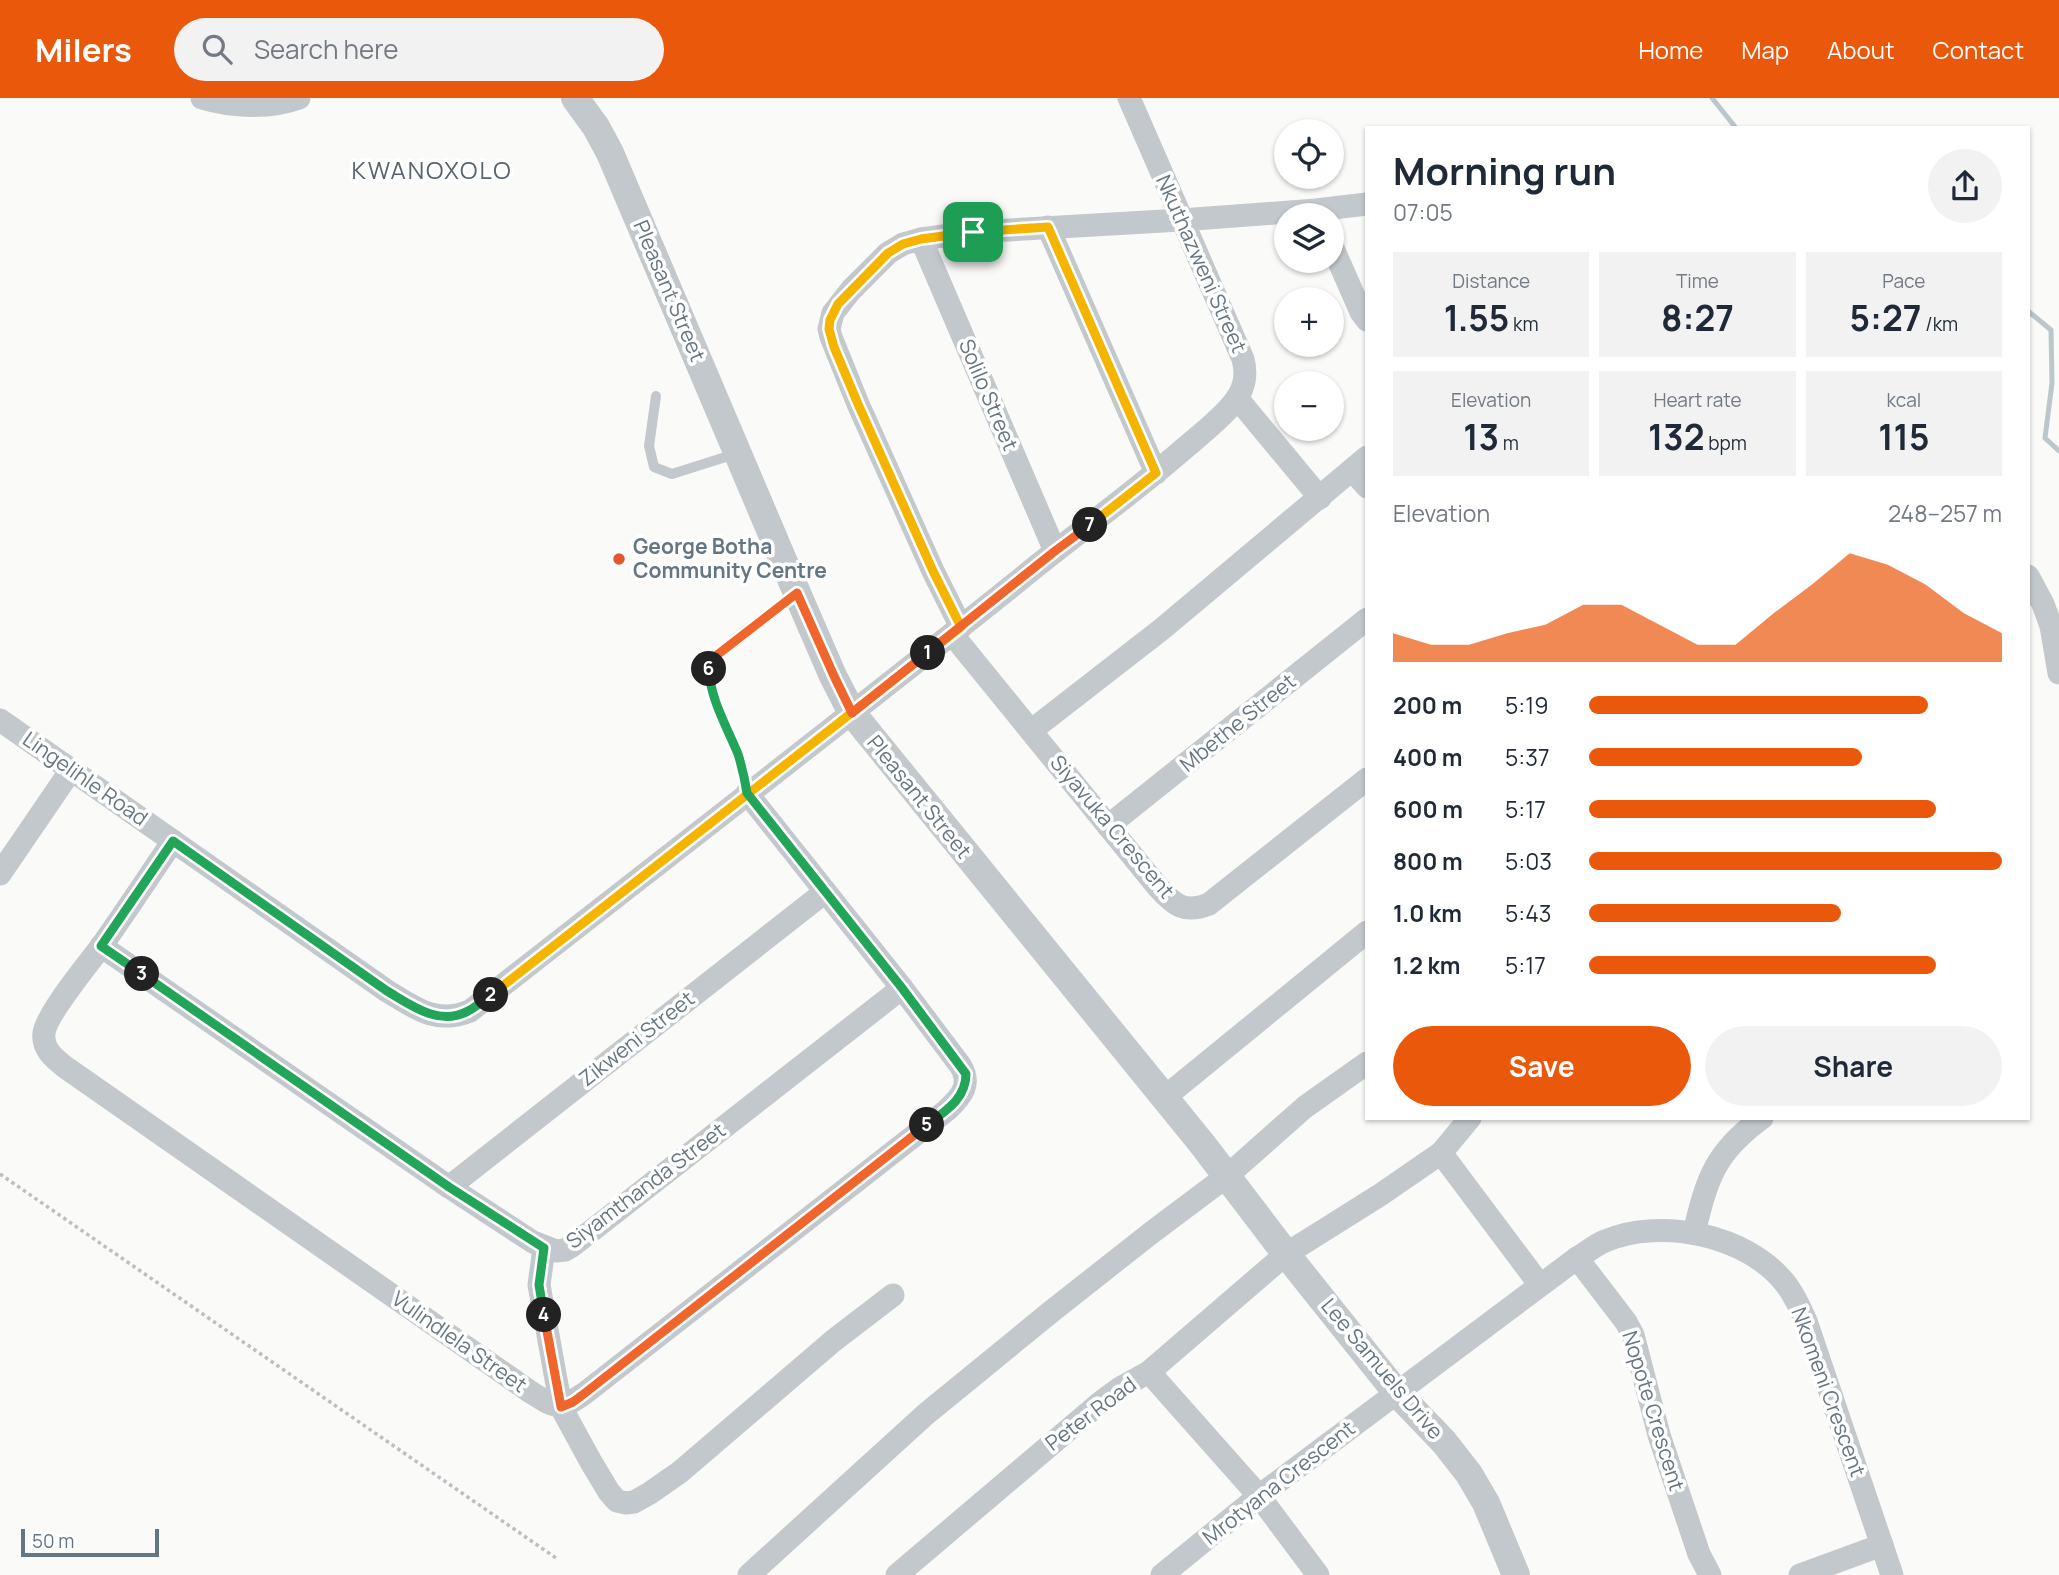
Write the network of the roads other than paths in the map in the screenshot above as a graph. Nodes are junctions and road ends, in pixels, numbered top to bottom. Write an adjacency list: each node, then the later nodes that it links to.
1 (202, 98): 2 (street)
2 (299, 98)
3 (575, 98): 15 (street, Pleasant Street)
4 (1129, 98): 8 (street, Nkuthazweni Street)
5 (1365, 204): 6 (street, Siyavuka Crescent)
6 (1344, 208)
7 (1274, 215): 8 (street, Siyavuka Crescent)
8 (1181, 220): 9 (street, Siyavuka Crescent); 14 (street, Nkuthazweni Street)
9 (1048, 227): 10 (street, Siyavuka Crescent); 17 (street)
10 (921, 239): 19 (street, Solilo Street); 23 (street, Siyavuka Crescent)
11 (1344, 273): 12 (street)
12 (1365, 318)
13 (656, 396): 15 (lane)
14 (1237, 398): 17 (street); 18 (street)
15 (737, 453): 21 (street, Pleasant Street)
16 (1362, 471): 18 (street)
17 (1156, 473): 19 (street)
18 (1320, 498): 27 (street)
19 (1055, 551): 23 (street)
20 (2030, 580): 24 (street)
21 (797, 593): 25 (street, Pleasant Street); 30 (lane)
22 (1365, 621): 31 (street, Mbethe Street)
23 (956, 631): 25 (street); 27 (street, Siyavuka Crescent)
24 (2059, 673)
25 (852, 713): 30 (street, Lingelihle Road); 39 (street, Pleasant Street)
26 (0, 720): 28 (street, Lingelihle Road)
27 (1032, 730): 31 (street, Siyavuka Crescent)
28 (71, 770): 32 (street, Lingelihle Road); 33 (street)
29 (1365, 781): 31 (street, Siyavuka Crescent)
30 (747, 793): 32 (street, Lingelihle Road); 34 (street)
31 (1108, 826)
32 (173, 841): 36 (street, Vulindlela Street)
33 (0, 873)
34 (825, 892): 37 (street); 44 (street, Zikweni Street)
35 (1365, 934): 39 (street)
36 (101, 946): 44 (street, Siyamthanda Street); 53 (street, Vulindlela Street)
37 (902, 988): 46 (street, Siyamthanda Street); 53 (street)
38 (1365, 1064): 43 (street)
39 (1165, 1097): 43 (street, Pleasant Street)
40 (1468, 1120): 42 (street, Peter Road)
41 (1759, 1120): 45 (street)
42 (1441, 1153): 47 (street, Peter Road); 49 (street)
43 (1227, 1176): 47 (street, Lee Samuels Drive); 56 (street)
44 (449, 1187): 46 (street, Siyamthanda Street)
45 (1694, 1233): 48 (street, Nkomeni Crescent); 55 (street, Nkomeni Crescent)
46 (544, 1248): 53 (street)
47 (1286, 1254): 51 (street, Peter Road); 52 (street, Lee Samuels Drive)
48 (1577, 1258): 49 (street, Nkomeni Crescent); 61 (street, Nopote Crescent)
49 (1541, 1285): 52 (street, Nkomeni Crescent)
50 (893, 1295): 53 (street)
51 (1149, 1372): 54 (street); 57 (street, Peter Road)
52 (1397, 1393): 54 (street, Mrotyana Crescent); 60 (street, Lee Samuels Drive)
53 (561, 1407)
54 (1259, 1496): 58 (street, Mrotyana Crescent); 59 (street)
55 (1882, 1545): 62 (street); 63 (street, Nkomeni Crescent)
56 (749, 1575)
57 (897, 1575)
58 (1162, 1575)
59 (1318, 1575)
60 (1516, 1575)
61 (1710, 1575)
62 (1800, 1575)
63 (1892, 1575)

